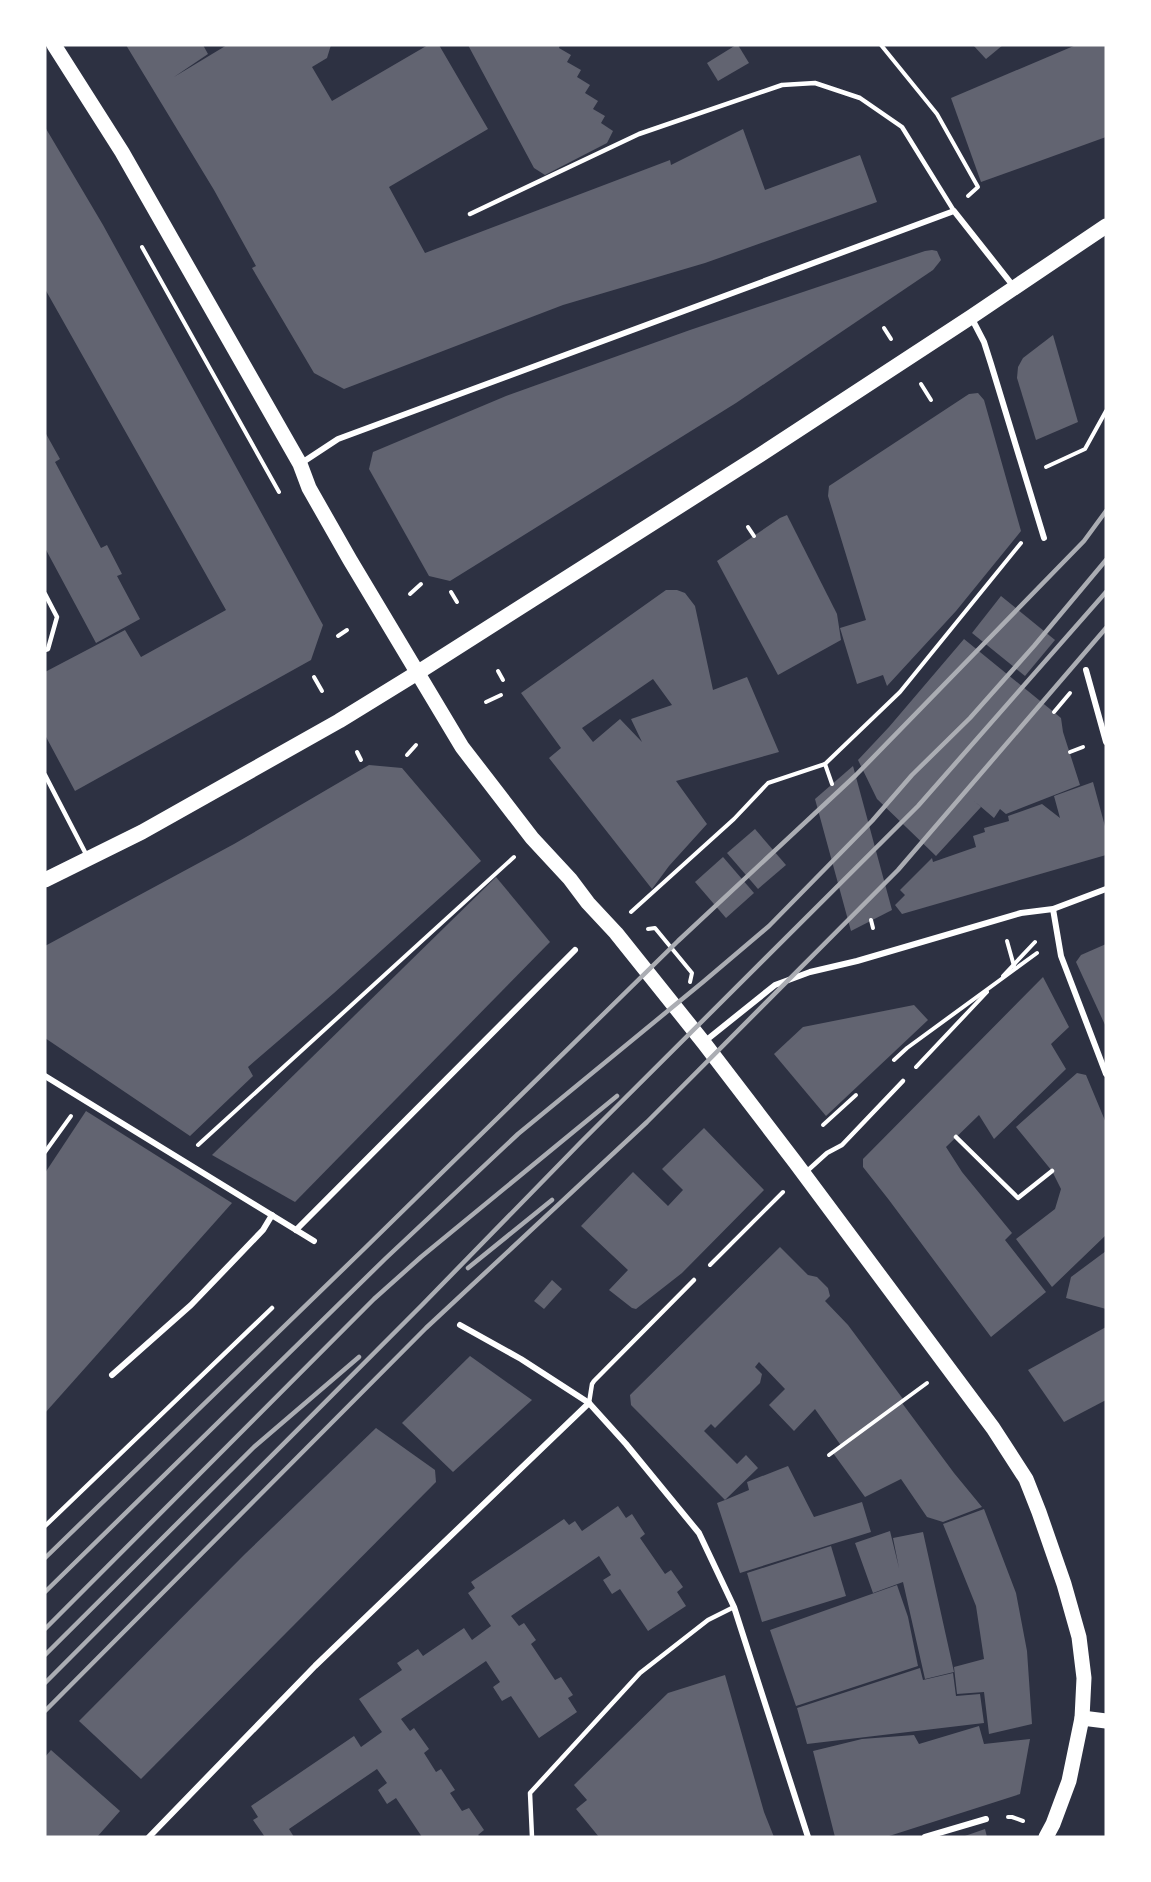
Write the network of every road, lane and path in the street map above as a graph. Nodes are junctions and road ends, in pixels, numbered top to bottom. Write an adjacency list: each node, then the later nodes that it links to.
1 (54, 45): 13 (main road)
2 (881, 45): 3 (path)
3 (954, 211): 4 (lane); 6 (street); 13 (street)
4 (470, 214)
5 (1106, 226): 6 (main road)
6 (1014, 287): 7 (main road)
7 (971, 317): 14 (street); 29 (main road)
8 (884, 328): 9 (path)
9 (894, 342)
10 (921, 384): 11 (path)
11 (931, 400)
12 (1106, 411): 14 (path)
13 (300, 464): 29 (main road)
14 (1026, 477): 15 (street)
15 (1039, 520): 18 (street); 44 (path)
16 (748, 527): 17 (path)
17 (754, 536)
18 (1044, 538)
19 (421, 584): 22 (path)
20 (451, 592): 23 (path)
21 (45, 594): 26 (lane)
22 (410, 594)
23 (457, 602)
24 (347, 630): 25 (path)
25 (338, 636)
26 (45, 650)
27 (1086, 669): 37 (street)
28 (498, 671): 31 (path)
29 (417, 673): 47 (main road); 48 (main road)
30 (314, 677): 33 (path)
31 (503, 680)
32 (1072, 690): 36 (path)
33 (322, 691)
34 (501, 695): 35 (path)
35 (486, 702)
36 (1053, 712)
37 (1106, 742)
38 (416, 745): 42 (path)
39 (1089, 745): 41 (path)
40 (357, 752): 43 (path)
41 (1070, 752)
42 (407, 755)
43 (361, 760)
44 (825, 764): 46 (path); 54 (path)
45 (45, 775): 48 (lane)
46 (832, 784)
47 (532, 838): 54 (main road); 70 (path)
48 (88, 858): 49 (main road)
49 (45, 880)
50 (1106, 889): 51 (street)
51 (1053, 909): 58 (path); 60 (street); 62 (street)
52 (871, 921): 53 (path)
53 (873, 928)
54 (612, 929): 60 (main road)
55 (1007, 941): 58 (path)
56 (1043, 949): 58 (path)
57 (575, 950): 74 (street)
58 (1014, 967): 59 (path)
59 (995, 984): 61 (path); 64 (path)
60 (704, 1043): 72 (main road)
61 (890, 1063)
62 (1106, 1074)
63 (45, 1076): 66 (street)
64 (903, 1081): 72 (lane)
65 (857, 1094): 67 (path)
66 (82, 1100): 69 (path); 70 (street)
67 (823, 1125)
68 (956, 1137): 71 (lane)
69 (45, 1152)
70 (182, 1159): 73 (street)
71 (1052, 1171)
72 (804, 1173): 76 (path); 85 (main road)
73 (272, 1215): 74 (street); 79 (street)
74 (296, 1230): 75 (street)
75 (314, 1241)
76 (694, 1280): 81 (lane)
77 (272, 1308): 83 (lane)
78 (460, 1325): 81 (street)
79 (112, 1375)
80 (903, 1400): 82 (path)
81 (589, 1403): 84 (street); 89 (street)
82 (829, 1455)
83 (45, 1526)
84 (734, 1607): 90 (lane); 91 (street)
85 (1082, 1718): 86 (main road); 88 (main road)
86 (1106, 1721)
87 (986, 1819): 88 (path); 92 (street)
88 (1048, 1834)
89 (150, 1837)
90 (532, 1837)
91 (808, 1837)
92 (925, 1837)

